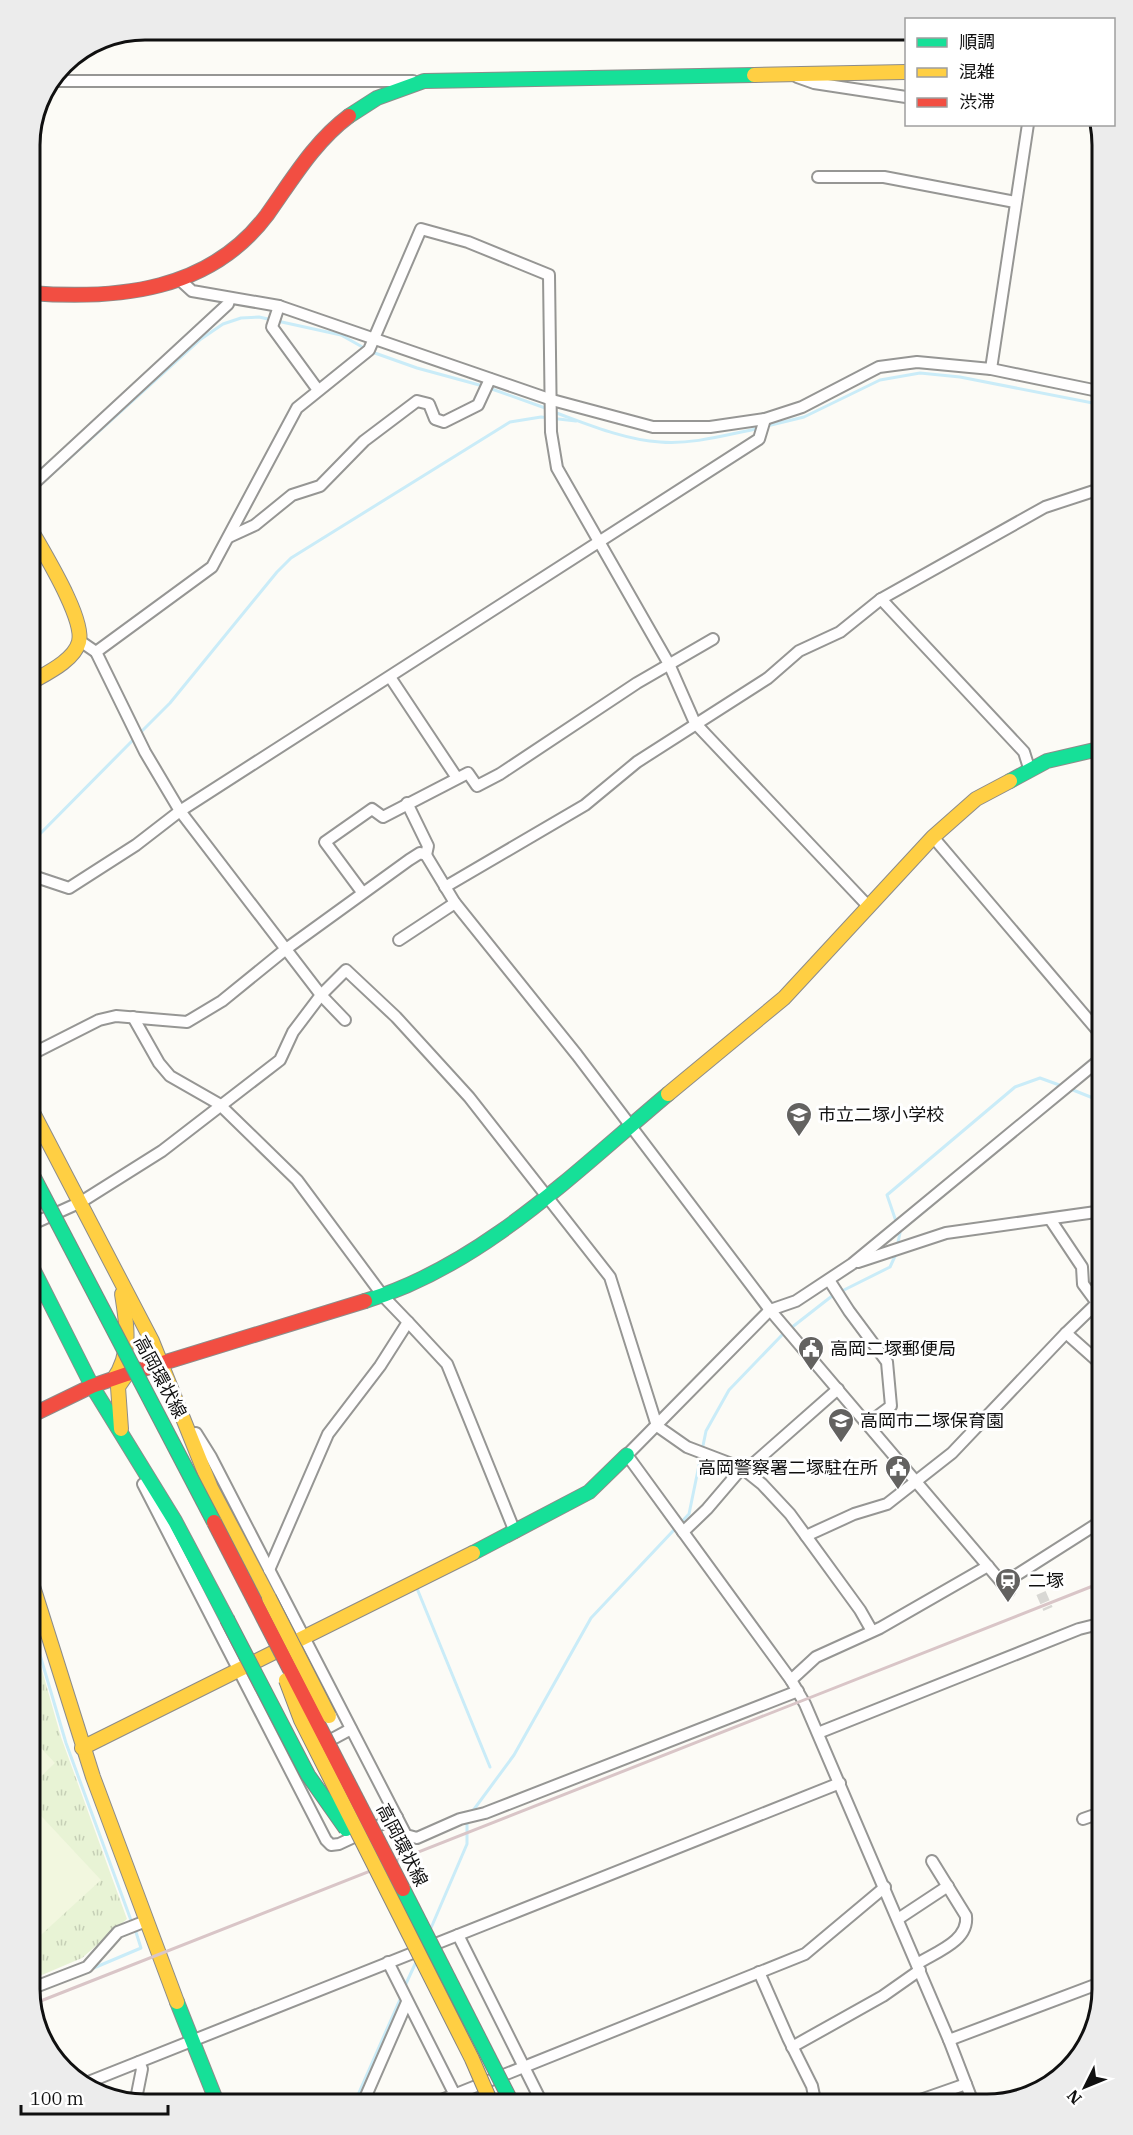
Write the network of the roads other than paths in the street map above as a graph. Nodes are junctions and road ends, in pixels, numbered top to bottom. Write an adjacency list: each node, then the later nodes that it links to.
1 (905, 72): 2 (street)
2 (786, 73): 4 (street); 5 (street)
3 (63, 81): 4 (street)
4 (424, 81): 9 (street)
5 (905, 97)
6 (1029, 126): 8 (street)
7 (818, 177): 8 (street)
8 (1015, 202): 14 (street)
9 (180, 280): 10 (street); 11 (street)
10 (41, 294)
11 (230, 298): 12 (street); 20 (street)
12 (279, 306): 13 (street); 16 (street)
13 (373, 340): 15 (street); 16 (street); 18 (street)
14 (991, 369): 17 (street); 19 (street)
15 (490, 379): 18 (street); 22 (street)
16 (318, 390): 22 (street)
17 (1092, 390)
18 (552, 400): 19 (street); 23 (street)
19 (765, 419): 23 (street)
20 (41, 477)
21 (1092, 492): 25 (street)
22 (229, 537): 28 (street)
23 (599, 543): 29 (street); 31 (street)
24 (41, 549): 27 (street)
25 (881, 599): 32 (street); 34 (street)
26 (713, 639): 29 (street)
27 (80, 641): 28 (street); 30 (street)
28 (96, 652): 37 (street)
29 (669, 664): 32 (street); 35 (street)
30 (41, 675)
31 (390, 677): 35 (street); 37 (street)
32 (695, 723): 41 (street); 44 (street)
33 (1092, 751): 34 (street)
34 (1029, 768): 38 (street)
35 (457, 778): 36 (street)
36 (407, 802): 39 (street); 42 (street)
37 (180, 811): 40 (street); 46 (street)
38 (933, 837): 44 (street); 50 (street)
39 (426, 855): 41 (street); 42 (street)
40 (41, 879)
41 (446, 887): 43 (street)
42 (362, 892): 46 (street)
43 (456, 903): 45 (street); 55 (street)
44 (869, 907): 55 (street)
45 (399, 940)
46 (286, 949): 47 (street); 48 (street)
47 (321, 994): 49 (street); 53 (street); 57 (street)
48 (133, 1017): 51 (street); 53 (street)
49 (345, 1020)
50 (1092, 1024)
51 (41, 1050)
52 (1092, 1066): 62 (street)
53 (219, 1104): 58 (street); 66 (street)
54 (40, 1126): 58 (street)
55 (632, 1126): 57 (street); 69 (street)
56 (40, 1189): 92 (street, 高岡環状線, bridge)
57 (548, 1195): 66 (street); 81 (street)
58 (81, 1202): 61 (street); 63 (street)
59 (1092, 1213): 60 (street)
60 (1050, 1219): 62 (street); 67 (street)
61 (40, 1220)
62 (852, 1264): 64 (street)
63 (119, 1278): 73 (street); 75 (street)
64 (829, 1280): 69 (street); 80 (street)
65 (40, 1283): 76 (street)
66 (383, 1296): 70 (street); 73 (street)
67 (1092, 1296)
68 (1092, 1308): 71 (street)
69 (770, 1310): 77 (street); 81 (street)
70 (408, 1322): 87 (street); 91 (street)
71 (1066, 1333): 72 (street); 85 (street)
72 (1092, 1356)
73 (160, 1364): 74 (street); 78 (street)
74 (127, 1374): 75 (street); 82 (street)
75 (113, 1380): 76 (street)
76 (93, 1386): 79 (street); 82 (street)
77 (838, 1389): 80 (street); 84 (street)
78 (180, 1408): 91 (street); 92 (street)
79 (40, 1411)
80 (867, 1424): 85 (street)
81 (657, 1426): 83 (street); 84 (street)
82 (125, 1439): 97 (street); 109 (street, bridge)
83 (627, 1455): 87 (street); 88 (street)
84 (743, 1470): 88 (street); 89 (street)
85 (916, 1481): 89 (street); 90 (street)
86 (1092, 1528): 90 (street)
87 (514, 1532): 96 (street)
88 (683, 1532): 98 (street)
89 (806, 1536): 95 (street)
90 (988, 1566): 95 (street)
91 (270, 1570): 96 (street)
92 (263, 1600): 109 (street, 高岡環状線, bridge); 133 (street, 高岡環状線, bridge)
93 (40, 1613): 102 (street)
94 (1092, 1626): 101 (street)
95 (872, 1631): 98 (street)
96 (303, 1636): 97 (street); 100 (street)
97 (238, 1669): 102 (street); 103 (street)
98 (791, 1680): 99 (street)
99 (798, 1690): 101 (street); 106 (street)
100 (351, 1729): 103 (street); 106 (street)
101 (818, 1733): 104 (street)
102 (81, 1748): 113 (street)
103 (285, 1764): 106 (street)
104 (840, 1783): 111 (street); 114 (street)
105 (1092, 1816): 107 (street)
106 (397, 1817)
107 (1083, 1819)
108 (932, 1861): 110 (street)
109 (380, 1877): 132 (street, 高岡環状線, bridge)
110 (948, 1886): 112 (street); 116 (street)
111 (885, 1887): 112 (street); 117 (street)
112 (898, 1919): 116 (street)
113 (146, 1921): 118 (street); 121 (street)
114 (458, 1935): 115 (street); 125 (street)
115 (388, 1962): 120 (street); 121 (street)
116 (918, 1967): 122 (street); 123 (street)
117 (759, 1972): 123 (street); 125 (street)
118 (40, 1985)
119 (1092, 1986): 122 (street)
120 (407, 2002): 130 (street); 131 (street)
121 (192, 2040): 124 (street); 129 (street)
122 (949, 2040): 127 (street)
123 (792, 2047): 135 (street)
124 (139, 2062): 126 (street); 128 (street)
125 (525, 2066): 131 (street); 134 (street)
126 (93, 2080)
127 (966, 2084): 136 (street); 137 (street)
128 (137, 2094)
129 (214, 2094)
130 (367, 2094)
131 (455, 2094)
132 (487, 2094)
133 (507, 2094)
134 (538, 2094)
135 (814, 2094)
136 (937, 2094)
137 (970, 2094)

